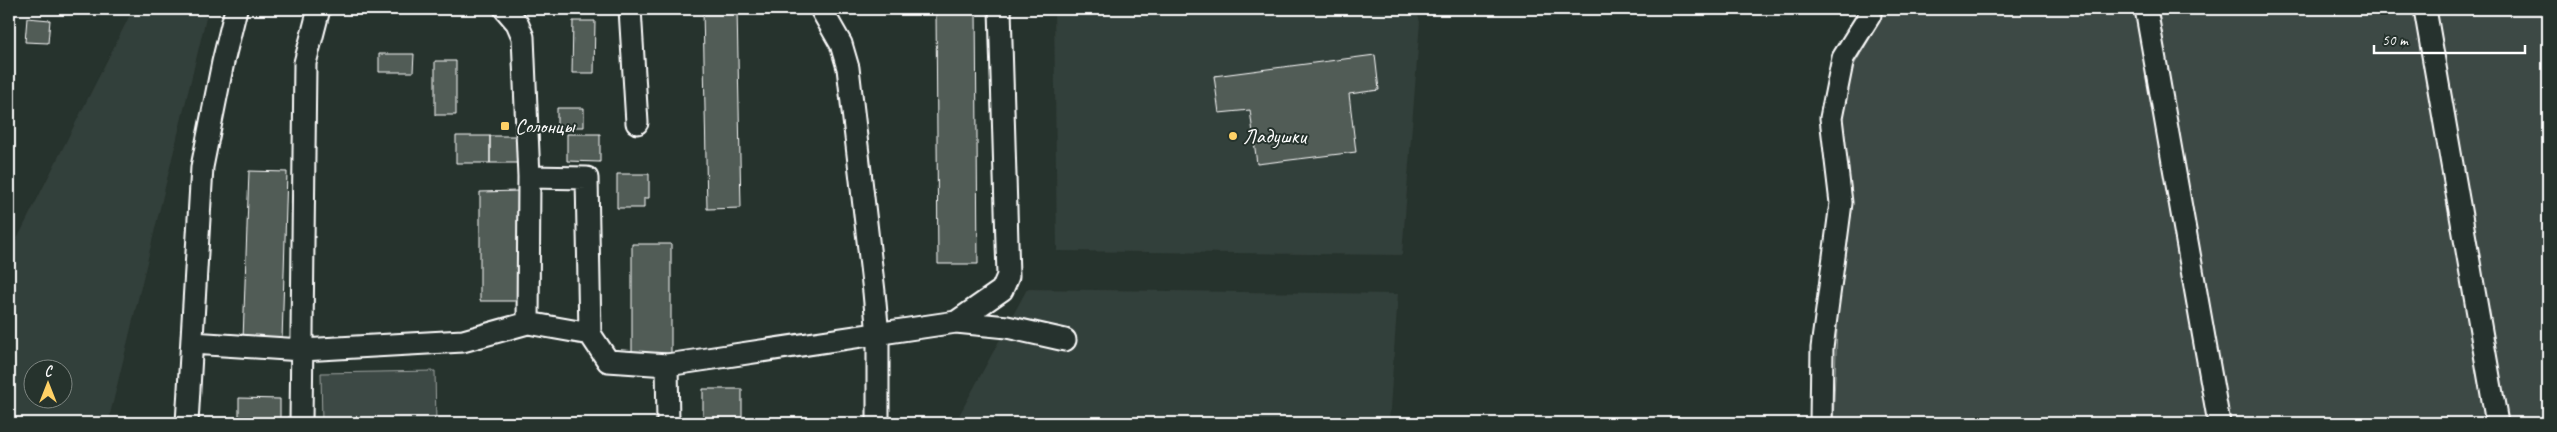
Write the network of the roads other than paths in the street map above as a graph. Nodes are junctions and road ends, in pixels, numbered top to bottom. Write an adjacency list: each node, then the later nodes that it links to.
1 (236, 9): 17 (lane)
2 (319, 9): 18 (lane)
3 (505, 9): 11 (lane)
4 (630, 9): 10 (lane)
5 (821, 9): 15 (lane)
6 (1000, 9): 12 (lane)
7 (1870, 9): 24 (lane)
8 (2146, 9): 25 (lane)
9 (2426, 9): 26 (lane)
10 (637, 123)
11 (530, 177): 13 (lane); 14 (lane)
12 (956, 322): 15 (lane); 16 (lane)
13 (528, 323): 14 (lane); 18 (lane)
14 (590, 334): 19 (lane)
15 (878, 336): 19 (lane); 23 (lane)
16 (1065, 340)
17 (192, 343): 18 (lane); 20 (lane)
18 (302, 350): 21 (lane)
19 (667, 365): 22 (lane)
20 (187, 423)
21 (301, 423)
22 (668, 423)
23 (878, 423)
24 (1822, 423)
25 (2219, 423)
26 (2497, 423)

